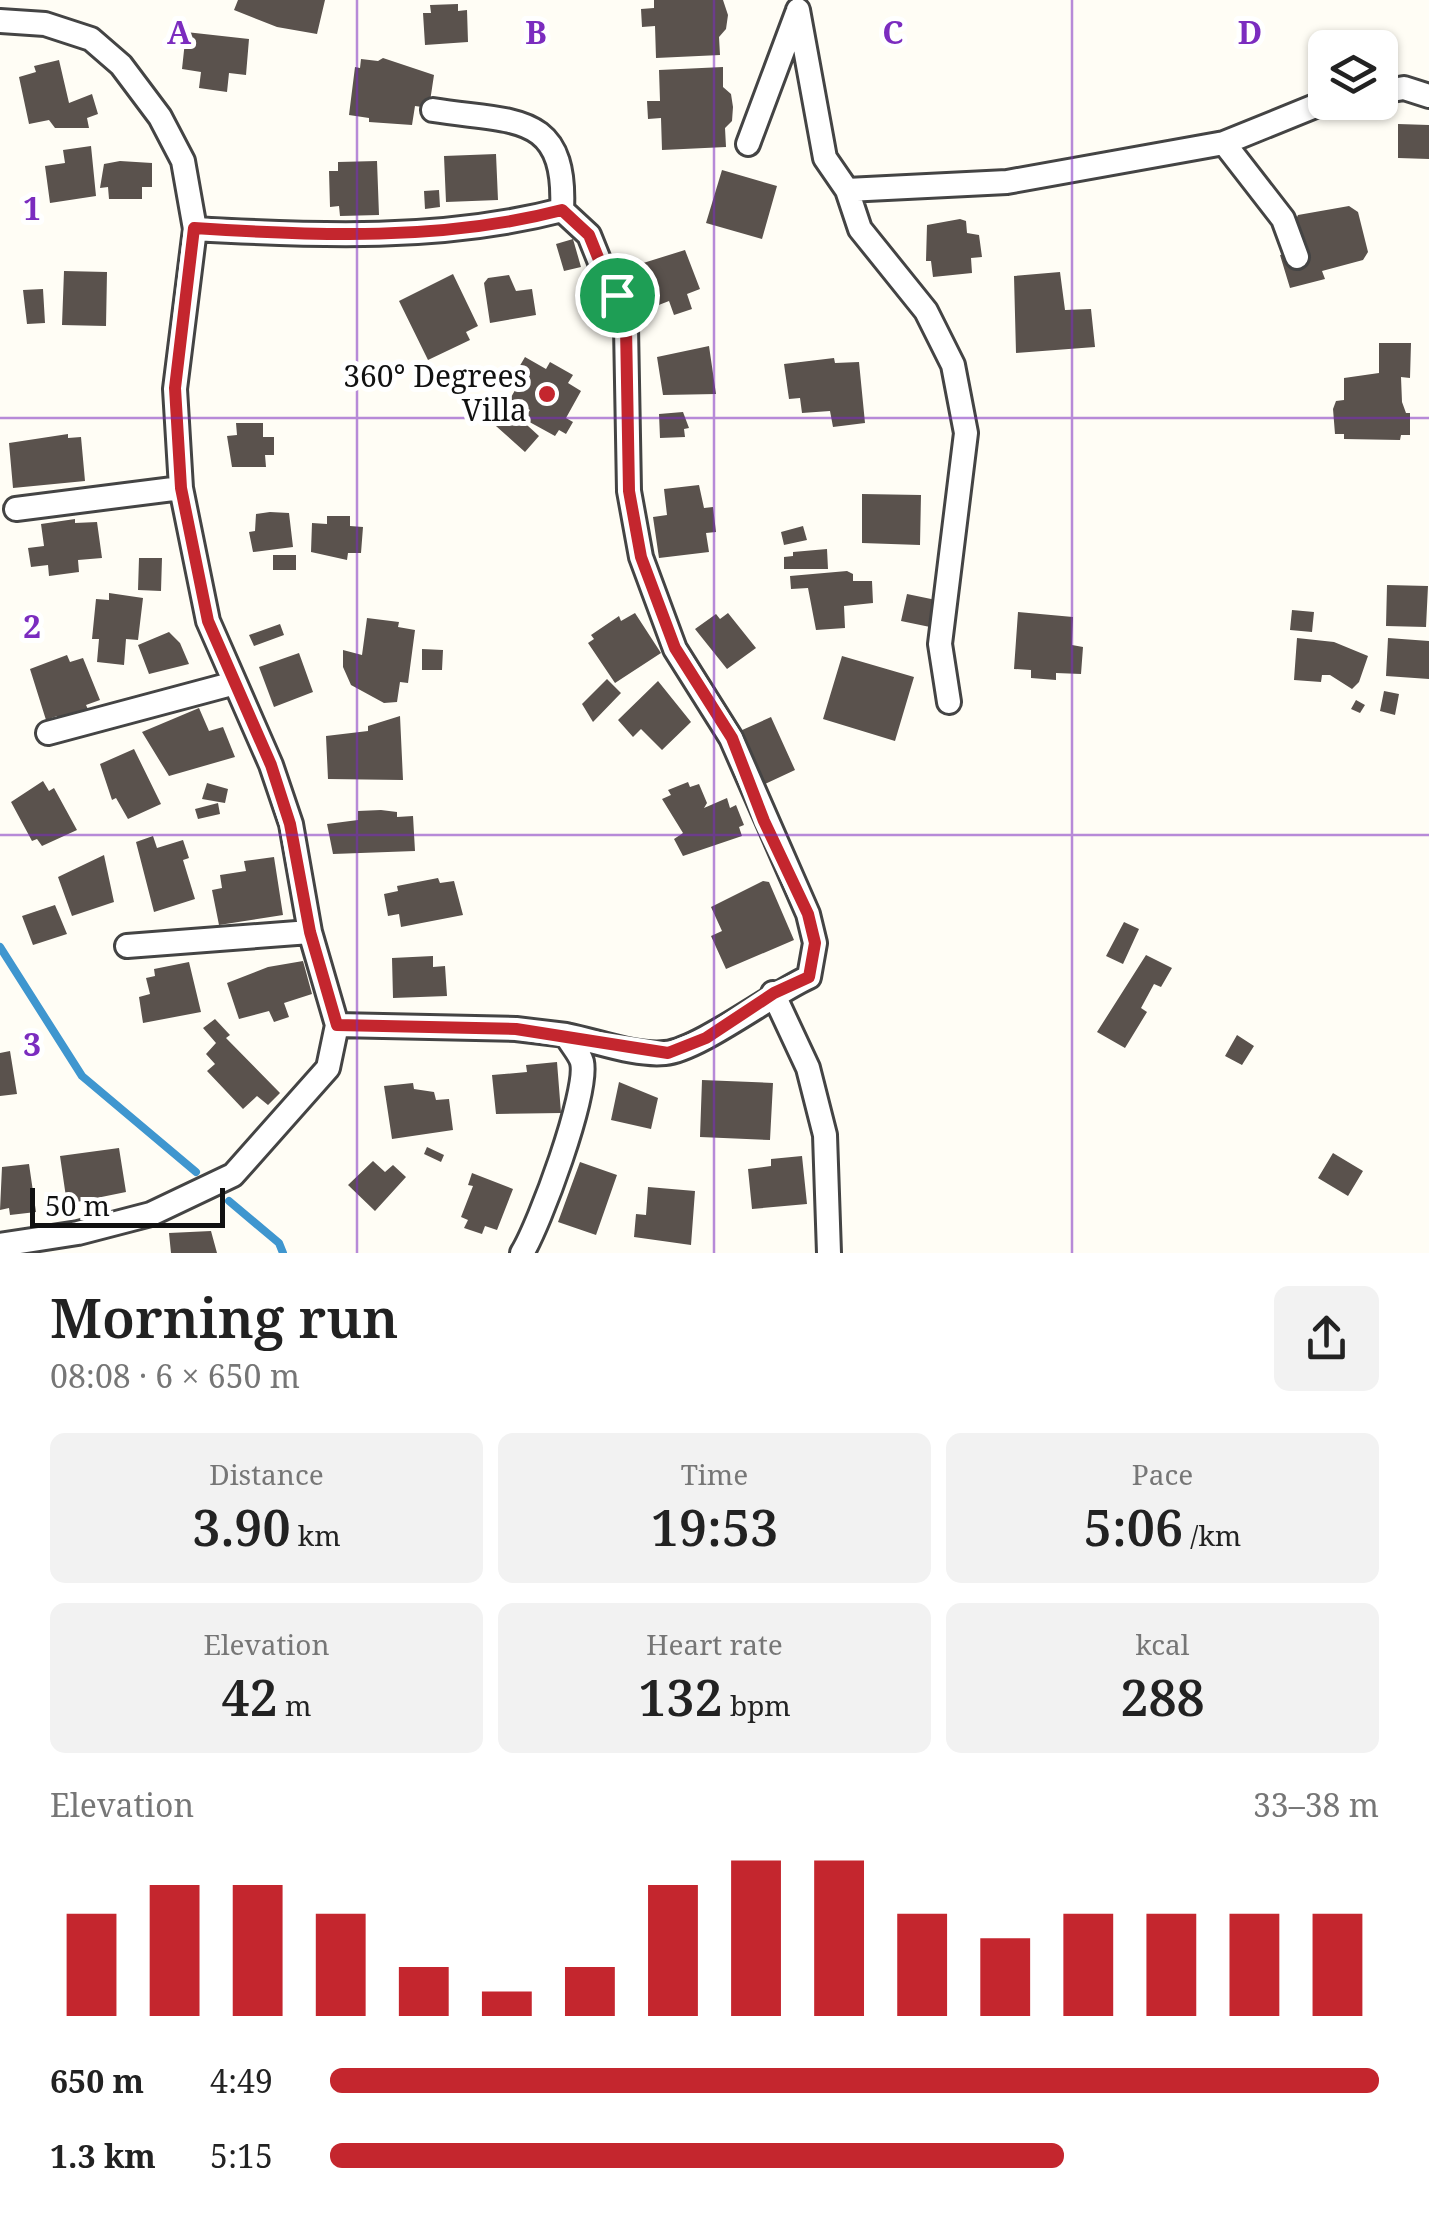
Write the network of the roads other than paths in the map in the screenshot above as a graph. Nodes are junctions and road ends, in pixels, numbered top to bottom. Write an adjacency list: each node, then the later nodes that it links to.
1 (799, 5): 8 (street); 9 (street)
2 (0, 21): 11 (street)
3 (1398, 89): 4 (street)
4 (1429, 96)
5 (1308, 109): 7 (street)
6 (432, 110): 10 (street)
7 (1224, 143): 9 (street); 12 (street)
8 (748, 144)
9 (847, 190): 16 (street)
10 (562, 210): 11 (street); 20 (street)
11 (194, 228): 13 (street)
12 (1297, 257)
13 (181, 488): 14 (street); 15 (street)
14 (16, 509)
15 (236, 683): 17 (street); 18 (street)
16 (949, 702)
17 (48, 733)
18 (310, 932): 19 (street); 21 (street)
19 (126, 946)
20 (774, 993): 22 (street); 25 (street)
21 (337, 1025): 22 (street); 23 (street)
22 (566, 1035): 24 (street)
23 (0, 1245)
24 (522, 1253)
25 (830, 1253)

